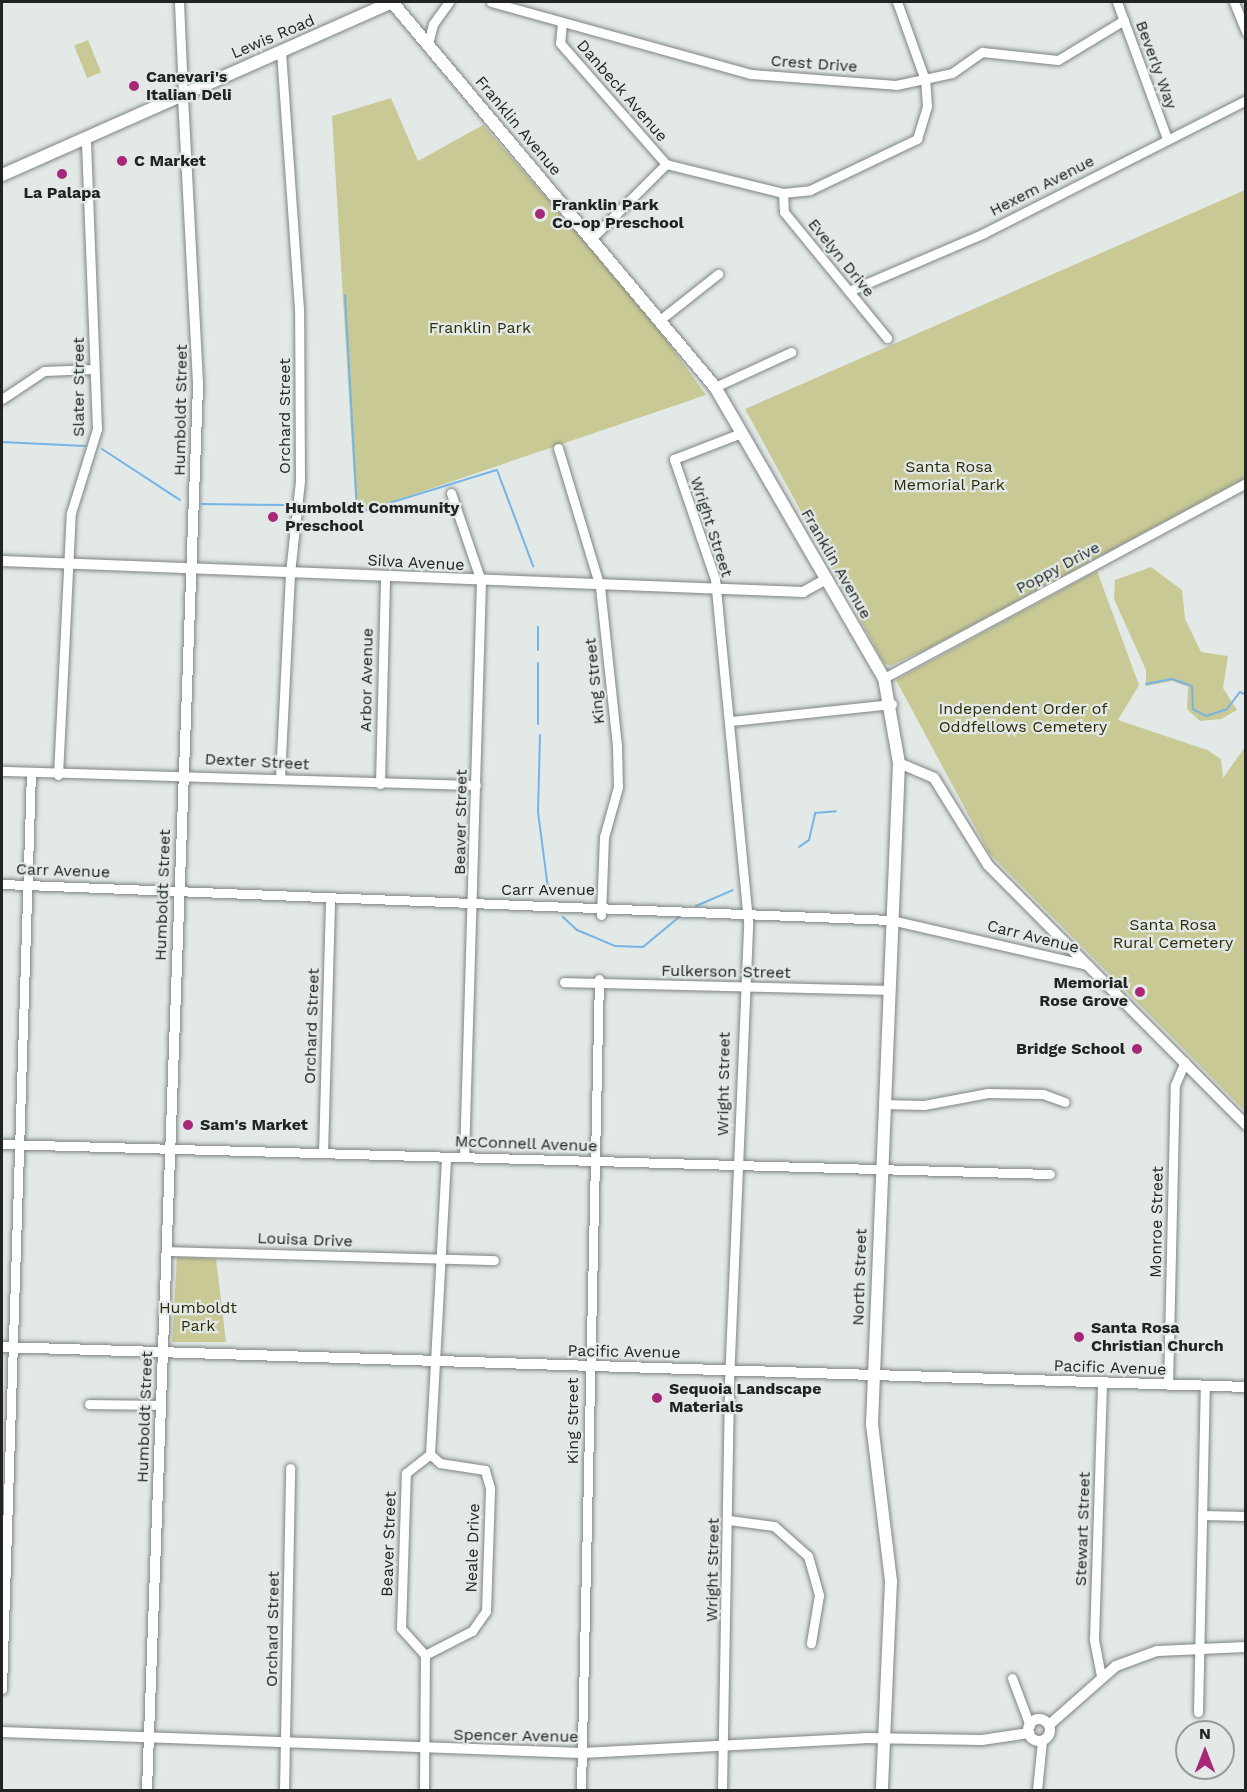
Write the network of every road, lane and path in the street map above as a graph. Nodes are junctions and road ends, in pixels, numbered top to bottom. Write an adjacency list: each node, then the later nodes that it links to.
1 (178, 2): 14 (street, Humboldt Street)
2 (393, 2): 11 (main road, Franklin Avenue); 12 (main road, Lewis Road)
3 (449, 2): 11 (street)
4 (491, 2): 9 (street, Crest Drive)
5 (897, 2): 13 (street, Danbeck Avenue)
6 (1117, 2): 8 (street, Beverly Way)
7 (1234, 2): 10 (street)
8 (1124, 20): 13 (street, Crest Drive); 17 (street, Beverly Way)
9 (562, 22): 13 (street, Crest Drive); 18 (street, Danbeck Avenue)
10 (1245, 32)
11 (428, 44): 21 (main road, Franklin Avenue)
12 (281, 53): 14 (main road, Lewis Road); 37 (street, Orchard Street)
13 (925, 80): 20 (street, Danbeck Avenue)
14 (183, 92): 16 (main road, Lewis Road); 36 (street, Humboldt Street)
15 (1245, 100): 17 (street, Hexem Avenue)
16 (86, 137): 19 (main road, Lewis Road); 27 (street, Slater Street)
17 (1167, 139): 23 (street, Hexem Avenue)
18 (666, 165): 20 (street, Danbeck Avenue); 21 (street)
19 (2, 175)
20 (783, 193): 23 (street, Evelyn Drive)
21 (592, 238): 24 (main road, Franklin Avenue)
22 (718, 274): 24 (street)
23 (849, 291): 25 (street, Evelyn Drive)
24 (661, 319): 28 (main road, Franklin Avenue)
25 (887, 339)
26 (791, 352): 28 (street)
27 (94, 369): 29 (street); 35 (street, Slater Street)
28 (715, 387): 30 (main road, Franklin Avenue)
29 (2, 399)
30 (741, 434): 39 (main road, Franklin Avenue); 42 (street, Wright Street)
31 (558, 448): 41 (street, King Street)
32 (1245, 483): 43 (street, Poppy Drive)
33 (451, 493): 40 (street, Beaver Street)
34 (2, 561): 35 (street, Silva Avenue)
35 (66, 562): 36 (street, Silva Avenue); 49 (street, Slater Street)
36 (191, 568): 37 (street, Silva Avenue); 51 (street, Humboldt Street)
37 (290, 573): 38 (street, Silva Avenue); 50 (street, Orchard Street)
38 (385, 576): 40 (street, Silva Avenue); 52 (street, Arbor Avenue)
39 (826, 579): 42 (street, Silva Avenue); 43 (main road, Franklin Avenue)
40 (481, 581): 41 (street, Silva Avenue); 53 (street, Beaver Street)
41 (600, 587): 42 (street, Silva Avenue); 59 (street, King Street)
42 (716, 589): 45 (street, Wright Street)
43 (884, 678): 44 (main road, Franklin Avenue)
44 (892, 704): 45 (street); 46 (main road, Franklin Avenue)
45 (731, 721): 60 (street, Wright Street)
46 (899, 763): 61 (main road, North Street); 62 (street)
47 (2, 771): 48 (street, Dexter Street)
48 (31, 772): 49 (street, Dexter Street); 55 (street)
49 (58, 775): 51 (street, Dexter Street)
50 (280, 778): 51 (street, Dexter Street); 52 (street, Dexter Street)
51 (182, 780): 56 (street, Humboldt Street)
52 (380, 784): 53 (street, Dexter Street)
53 (476, 785): 58 (street, Beaver Street)
54 (2, 884): 55 (street, Carr Avenue)
55 (27, 885): 56 (street, Carr Avenue); 72 (street)
56 (178, 889): 57 (street, Carr Avenue); 73 (street, Humboldt Street)
57 (330, 899): 58 (street, Carr Avenue); 74 (street, Orchard Street)
58 (474, 905): 59 (street, Carr Avenue); 76 (street, Beaver Street)
59 (601, 910): 60 (street, Carr Avenue)
60 (748, 912): 61 (street, Carr Avenue); 65 (street, Wright Street)
61 (891, 920): 62 (street, Carr Avenue); 66 (main road, North Street)
62 (1089, 966): 67 (street)
63 (599, 981): 64 (street, Fulkerson Street); 65 (street, Fulkerson Street); 77 (street, King Street)
64 (564, 982)
65 (742, 987): 66 (street, Fulkerson Street); 78 (street, Wright Street)
66 (887, 990): 69 (main road, North Street)
67 (1185, 1062): 70 (street); 91 (street, Monroe Street)
68 (1065, 1102): 69 (street)
69 (883, 1104): 79 (main road, North Street)
70 (1245, 1125)
71 (2, 1144): 72 (street, McConnell Avenue)
72 (19, 1144): 73 (street, McConnell Avenue); 84 (street)
73 (169, 1149): 74 (street, McConnell Avenue); 81 (street, Humboldt Street)
74 (323, 1153): 75 (street, McConnell Avenue)
75 (446, 1157): 76 (street, McConnell Avenue); 82 (street)
76 (464, 1157): 77 (street, McConnell Avenue)
77 (595, 1161): 78 (street, McConnell Avenue); 87 (street, King Street)
78 (737, 1165): 79 (street, McConnell Avenue); 88 (street, Wright Street)
79 (881, 1171): 80 (street, McConnell Avenue); 89 (main road, North Street)
80 (1050, 1174)
81 (167, 1251): 82 (street, Louisa Drive); 85 (street, Humboldt Street)
82 (442, 1259): 83 (street, Louisa Drive); 86 (street)
83 (494, 1260)
84 (5, 1347): 85 (street, Pacific Avenue); 107 (street)
85 (162, 1350): 86 (street, Pacific Avenue); 95 (street, Humboldt Street)
86 (439, 1361): 87 (street, Pacific Avenue); 96 (street)
87 (588, 1365): 88 (street, Pacific Avenue); 118 (street, King Street)
88 (730, 1370): 89 (street, Pacific Avenue); 100 (street, Wright Street)
89 (873, 1374): 90 (street, Pacific Avenue); 112 (main road, North Street)
90 (1102, 1383): 91 (street, Pacific Avenue); 105 (street, Stewart Street)
91 (1168, 1385): 92 (street, Pacific Avenue)
92 (1205, 1386): 93 (street, Pacific Avenue); 98 (street)
93 (1245, 1387)
94 (88, 1404): 95 (street)
95 (161, 1405): 113 (street, Humboldt Street)
96 (430, 1454): 104 (street, Beaver Street); 104 (street, Neale Drive)
97 (290, 1468): 116 (street, Orchard Street)
98 (1202, 1515): 99 (street); 102 (street)
99 (1245, 1516)
100 (729, 1520): 101 (street); 115 (street, Wright Street)
101 (810, 1643)
102 (1196, 1646): 103 (street); 105 (street); 108 (street)
103 (1245, 1647)
104 (425, 1654): 117 (street)
105 (1101, 1676): 109 (street)
106 (1012, 1678): 110 (street)
107 (2, 1689)
108 (1198, 1712)
109 (1049, 1725): 110 (street, Spencer Avenue); 114 (street)
110 (1029, 1729): 112 (street, Spencer Avenue); 114 (street)
111 (2, 1732): 113 (street, Spencer Avenue)
112 (884, 1738): 115 (street, Spencer Avenue); 124 (main road, North Street)
113 (149, 1739): 116 (street, Spencer Avenue); 119 (street, Humboldt Street)
114 (1042, 1741): 125 (street)
115 (723, 1743): 118 (street, Spencer Avenue); 123 (street, Wright Street)
116 (285, 1744): 117 (street, Spencer Avenue); 120 (street, Orchard Street)
117 (425, 1749): 118 (street, Spencer Avenue); 121 (street)
118 (582, 1753): 122 (street, King Street)
119 (147, 1791)
120 (285, 1791)
121 (424, 1791)
122 (581, 1791)
123 (722, 1791)
124 (882, 1791)
125 (1037, 1791)

